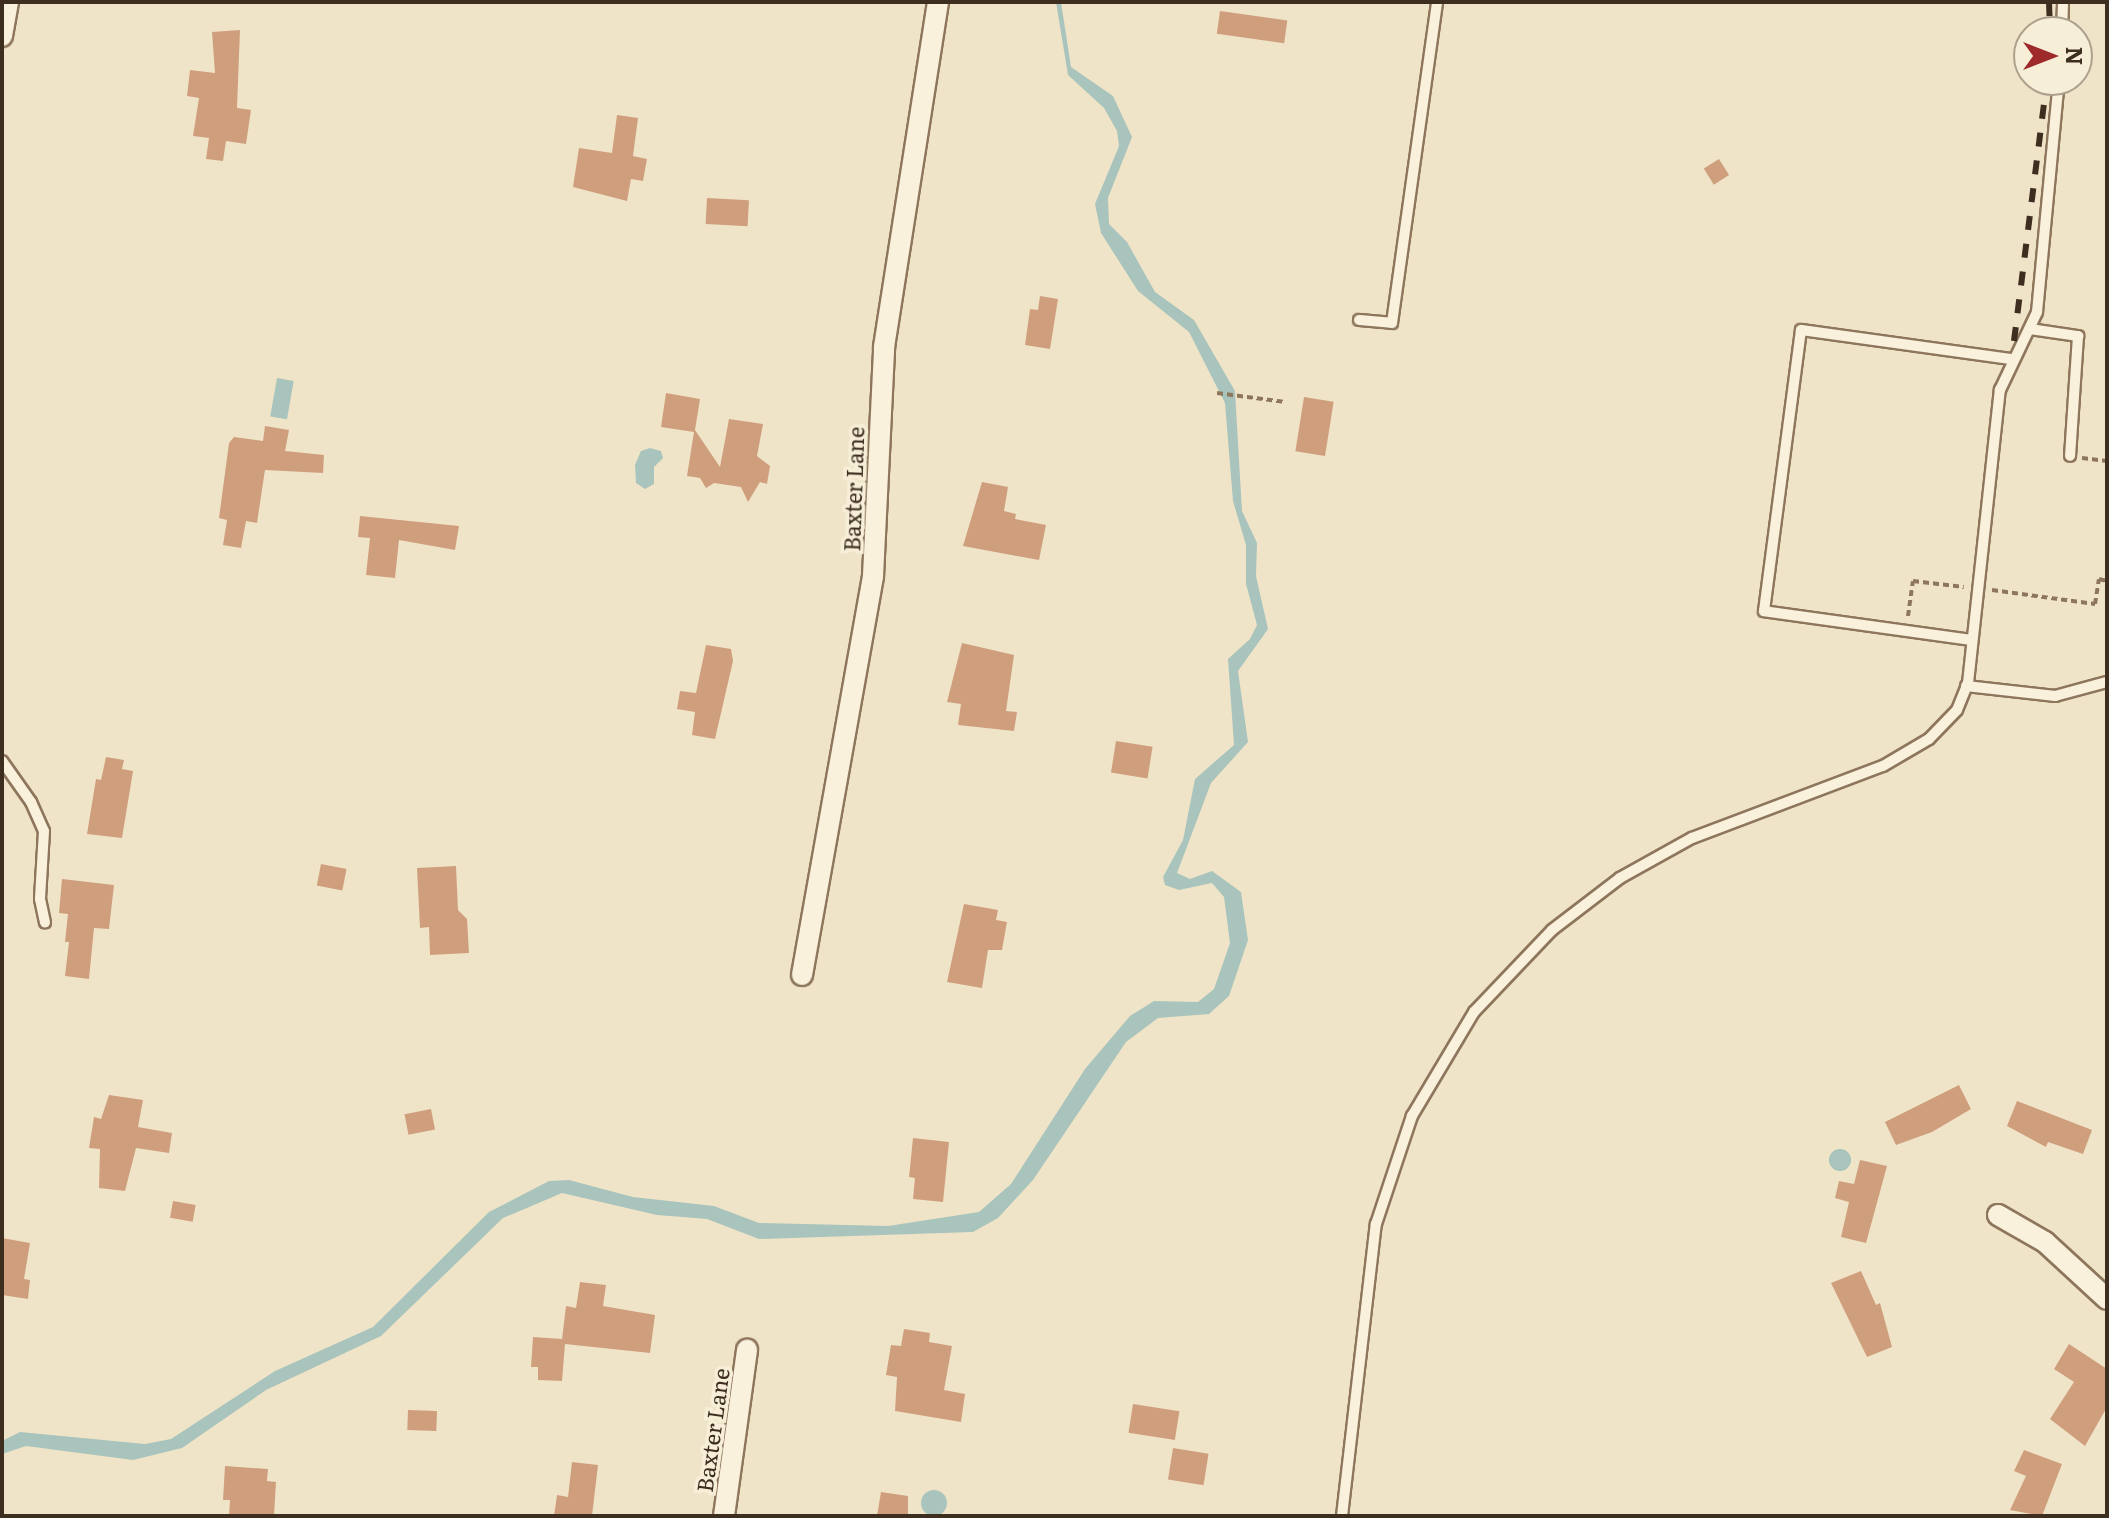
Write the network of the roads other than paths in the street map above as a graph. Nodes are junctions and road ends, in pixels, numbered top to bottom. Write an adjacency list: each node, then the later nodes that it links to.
1 (8, 2): 4 (street)
2 (938, 2): 15 (street, Baxter Lane)
3 (1437, 2): 6 (lane)
4 (2, 36)
5 (2057, 96): 7 (lane)
6 (1359, 320)
7 (2030, 329): 8 (lane); 9 (lane)
8 (2011, 359): 10 (lane); 10 (lane)
9 (2070, 456)
10 (1972, 640): 12 (lane)
11 (2105, 681): 12 (lane)
12 (1966, 686): 20 (lane)
13 (2, 761): 14 (lane)
14 (45, 922)
15 (802, 975)
16 (1998, 1215): 17 (street)
17 (2107, 1299)
18 (747, 1350): 19 (street, Baxter Lane)
19 (724, 1516)
20 (1342, 1516)

